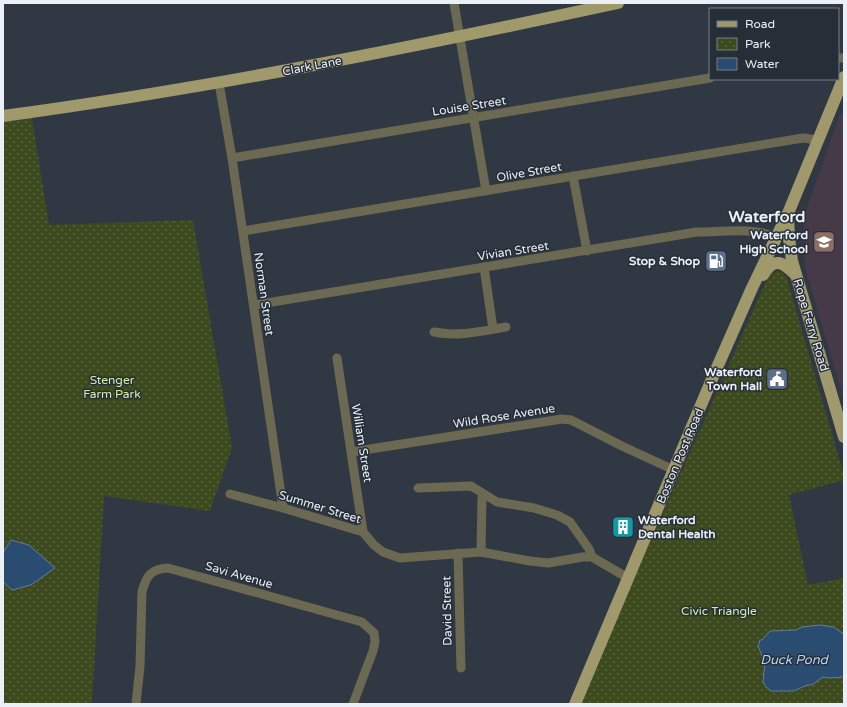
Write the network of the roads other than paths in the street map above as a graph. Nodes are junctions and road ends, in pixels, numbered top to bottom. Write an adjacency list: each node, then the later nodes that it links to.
1 (454, 3): 3 (street)
2 (618, 3): 3 (main road, Clark Lane)
3 (459, 37): 6 (main road, Clark Lane); 8 (street)
4 (844, 77): 9 (main road, Boston Post Road)
5 (709, 78): 8 (street, Louise Street)
6 (219, 83): 7 (main road, Clark Lane); 10 (street, Norman Street)
7 (3, 116)
8 (474, 118): 10 (street, Louise Street); 12 (street)
9 (818, 140): 11 (street, Olive Street); 13 (main road, Boston Post Road)
10 (232, 158): 14 (street, Norman Street)
11 (573, 176): 12 (street, Olive Street); 16 (street)
12 (486, 191): 14 (street, Olive Street)
13 (789, 211): 15 (main road, Boston Post Road); 18 (main road, Rope Ferry Road)
14 (243, 230): 20 (street, Norman Street)
15 (776, 237): 16 (street, Vivian Street); 19 (main road, Boston Post Road)
16 (587, 251): 17 (street, Vivian Street)
17 (484, 267): 20 (street, Vivian Street); 22 (street)
18 (796, 274): 19 (main road); 25 (main road, Rope Ferry Road)
19 (752, 288): 27 (main road, Boston Post Road)
20 (254, 305): 31 (street, Norman Street)
21 (506, 327): 22 (street)
22 (493, 329): 23 (street)
23 (434, 332)
24 (337, 358): 26 (street, William Street)
25 (844, 436)
26 (351, 452): 27 (street, Wild Rose Avenue); 32 (street, William Street)
27 (674, 470): 36 (main road, Boston Post Road)
28 (418, 488): 30 (street)
29 (230, 494): 31 (street, Summer Street)
30 (484, 495): 33 (street); 35 (street)
31 (283, 508): 32 (street, Summer Street)
32 (363, 532): 34 (street, Summer Street)
33 (481, 552): 34 (street, Summer Street); 35 (street, Summer Street)
34 (458, 553): 37 (street, David Street)
35 (592, 557): 36 (street)
36 (628, 578): 40 (main road, Boston Post Road)
37 (461, 668)
38 (136, 704): 39 (street, Savi Avenue)
39 (353, 704)
40 (575, 704)

